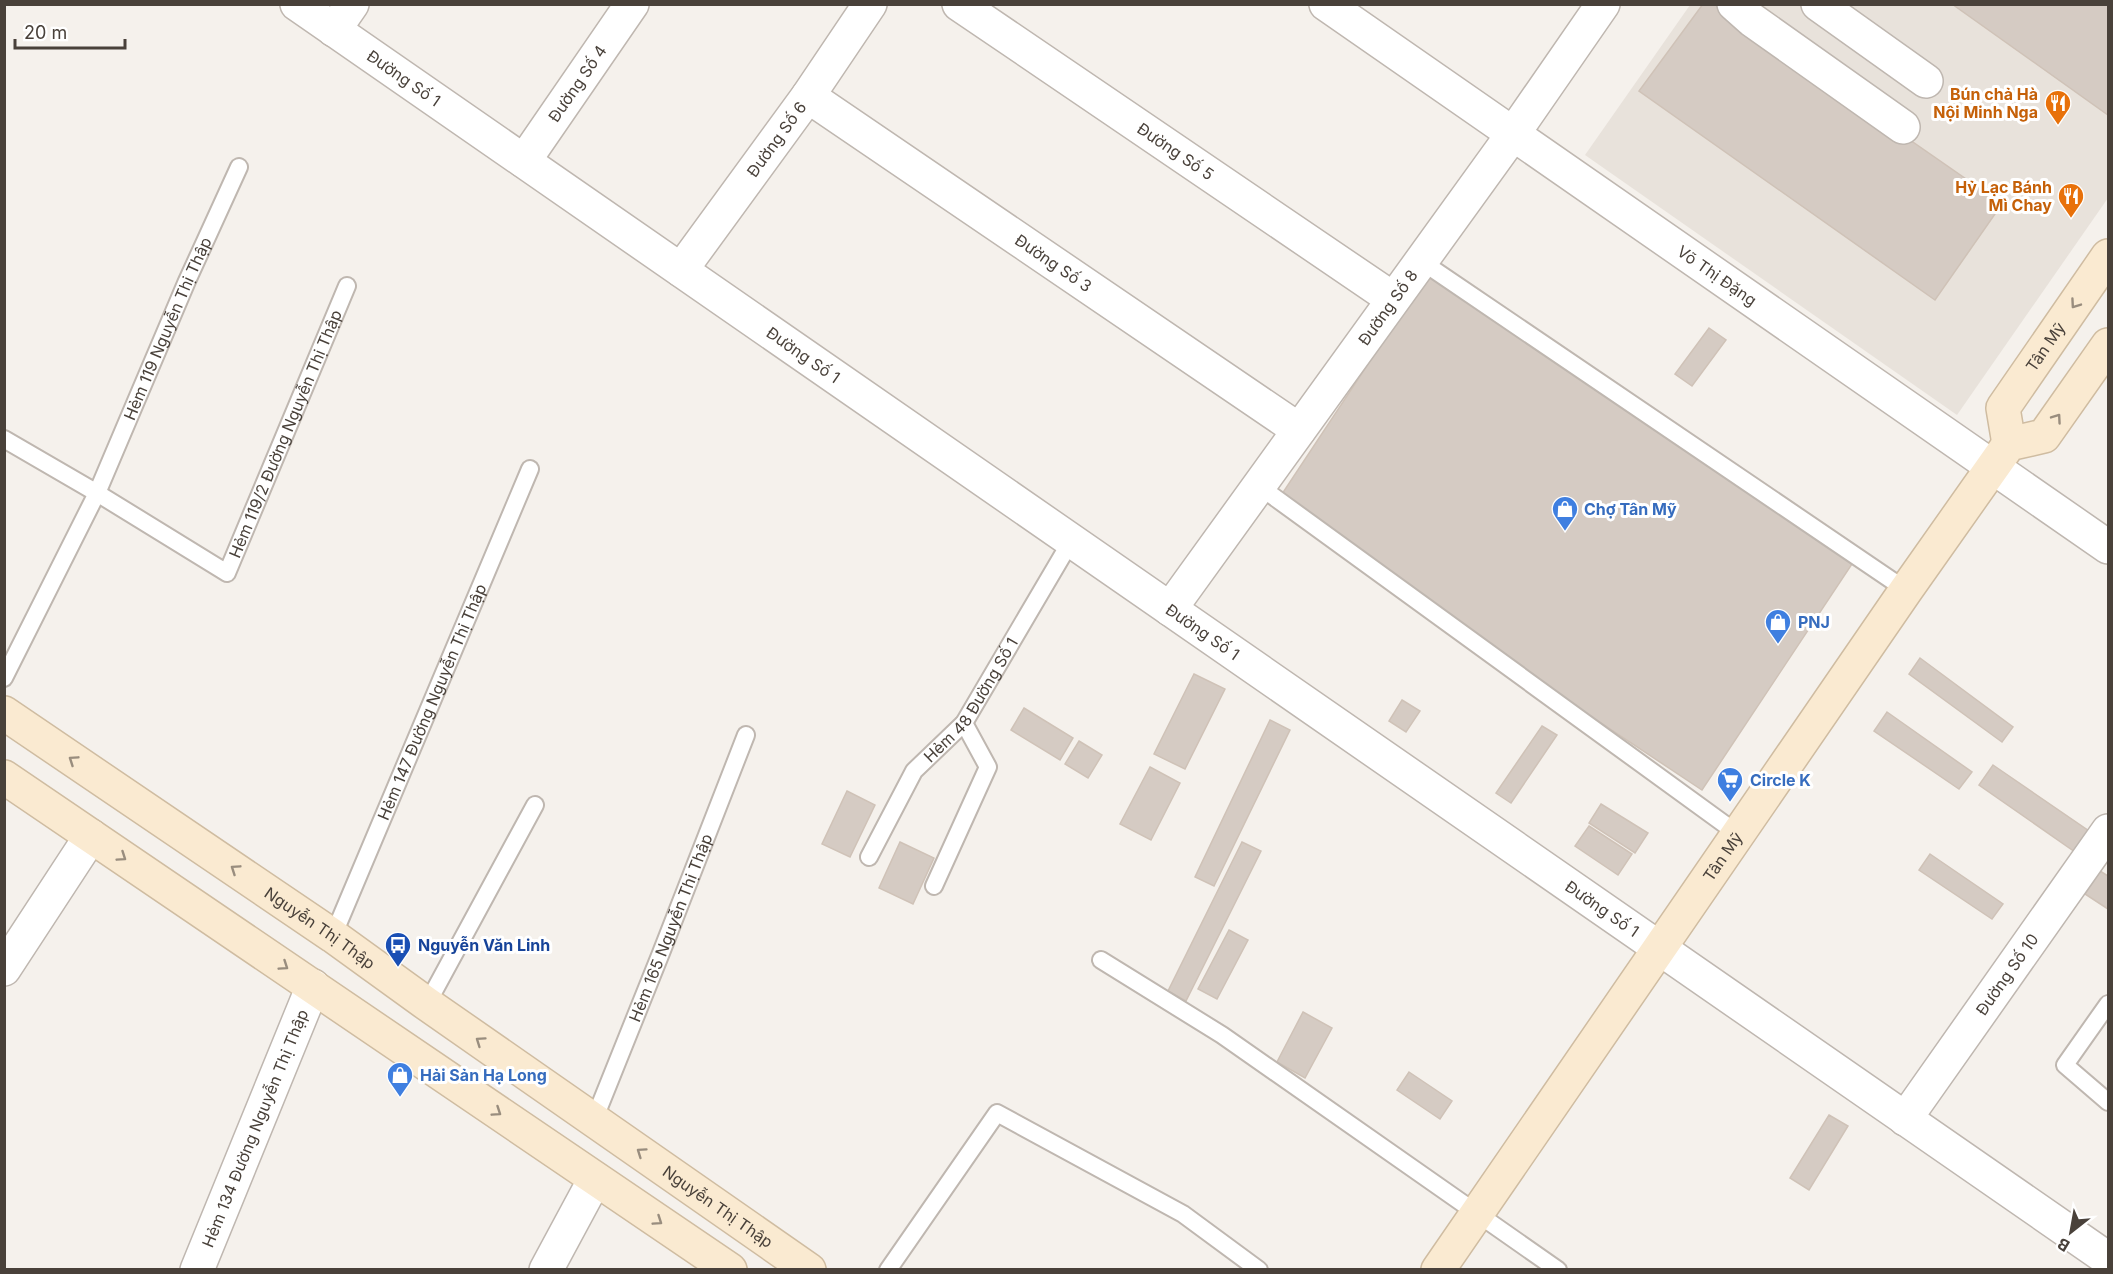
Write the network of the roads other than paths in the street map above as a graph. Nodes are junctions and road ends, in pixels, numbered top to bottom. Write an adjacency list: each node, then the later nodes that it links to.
1 (297, 4): 9 (street, Đường Số 1)
2 (632, 4): 14 (street, Đường Số 4)
3 (870, 4): 11 (street, Đường Số 6)
4 (959, 4): 20 (street, Đường Số 5)
5 (1326, 4): 13 (street, Võ Thị Đặng)
6 (1603, 4): 13 (street, Đường Số 8)
7 (1734, 4): 12 (street)
8 (1818, 4): 10 (street)
9 (343, 17): 14 (street, Đường Số 1)
10 (1926, 81)
11 (808, 96): 18 (street, Đường Số 6); 22 (street, Đường Số 3)
12 (1903, 128)
13 (1513, 134): 17 (street, Đường Số 8); 24 (street, Võ Thị Đặng)
14 (524, 161): 18 (street, Đường Số 1)
15 (239, 166): 27 (lane, Hẻm 119 Nguyễn Thị Thập)
16 (2109, 256): 24 (main road, Tân Mỹ, one-way to 24)
17 (1420, 261): 20 (street, Đường Số 8); 30 (lane)
18 (681, 270): 28 (street, Đường Số 1)
19 (347, 286): 27 (lane, Hẻm 119/2 Đường Nguyễn Thị Thập)
20 (1393, 299): 22 (street, Đường Số 8)
21 (2109, 345): 24 (main road, one-way to 21)
22 (1299, 430): 26 (street, Đường Số 8)
23 (4, 440): 27 (lane)
24 (2001, 456): 29 (street, Võ Thị Đặng); 30 (main road, Tân Mỹ)
25 (530, 469): 43 (lane, Hẻm 147 Đường Nguyễn Thị Thập)
26 (1259, 486): 31 (street, Đường Số 8); 39 (lane)
27 (97, 493): 32 (lane, Hẻm 119 Nguyễn Thị Thập)
28 (1071, 541): 31 (street, Đường Số 1); 34 (lane, Hẻm 48 Đường Số 1)
29 (2109, 547)
30 (1906, 590): 39 (main road, Tân Mỹ)
31 (1170, 609): 44 (street, Đường Số 1)
32 (4, 678)
33 (4, 713): 43 (main road, Nguyễn Thị Thập, one-way to 33)
34 (964, 723): 41 (lane, Hẻm 48 Đường Số 1); 42 (lane)
35 (746, 735): 52 (lane, Hẻm 165 Nguyễn Thị Thập)
36 (4, 777): 40 (main road)
37 (535, 805): 48 (lane)
38 (2109, 831): 51 (street, Đường Số 10)
39 (1738, 834): 44 (main road, Tân Mỹ)
40 (91, 836): 46 (street); 47 (main road, one-way to 47)
41 (869, 857)
42 (934, 886)
43 (333, 936): 48 (main road, Nguyễn Thị Thập)
44 (1659, 948): 51 (street, Đường Số 1); 54 (main road, Tân Mỹ)
45 (1101, 960): 54 (lane)
46 (4, 969)
47 (313, 986): 53 (main road, one-way to 53); 56 (street, Hẻm 134 Đường Nguyễn Thị Thập)
48 (427, 1004): 52 (main road, Nguyễn Thị Thập, one-way to 48)
49 (2109, 1004): 50 (lane)
50 (2109, 1102)
51 (1905, 1119): 55 (street, Đường Số 1)
52 (594, 1120): 59 (main road, Nguyễn Thị Thập, one-way to 52)
53 (595, 1179): 57 (street); 58 (main road, one-way to 58)
54 (1476, 1214): 62 (main road, Tân Mỹ); 63 (lane)
55 (2109, 1260)
56 (197, 1269)
57 (546, 1269)
58 (730, 1269)
59 (809, 1269)
60 (888, 1269): 61 (lane)
61 (1259, 1269)
62 (1438, 1269)
63 (1558, 1269)

